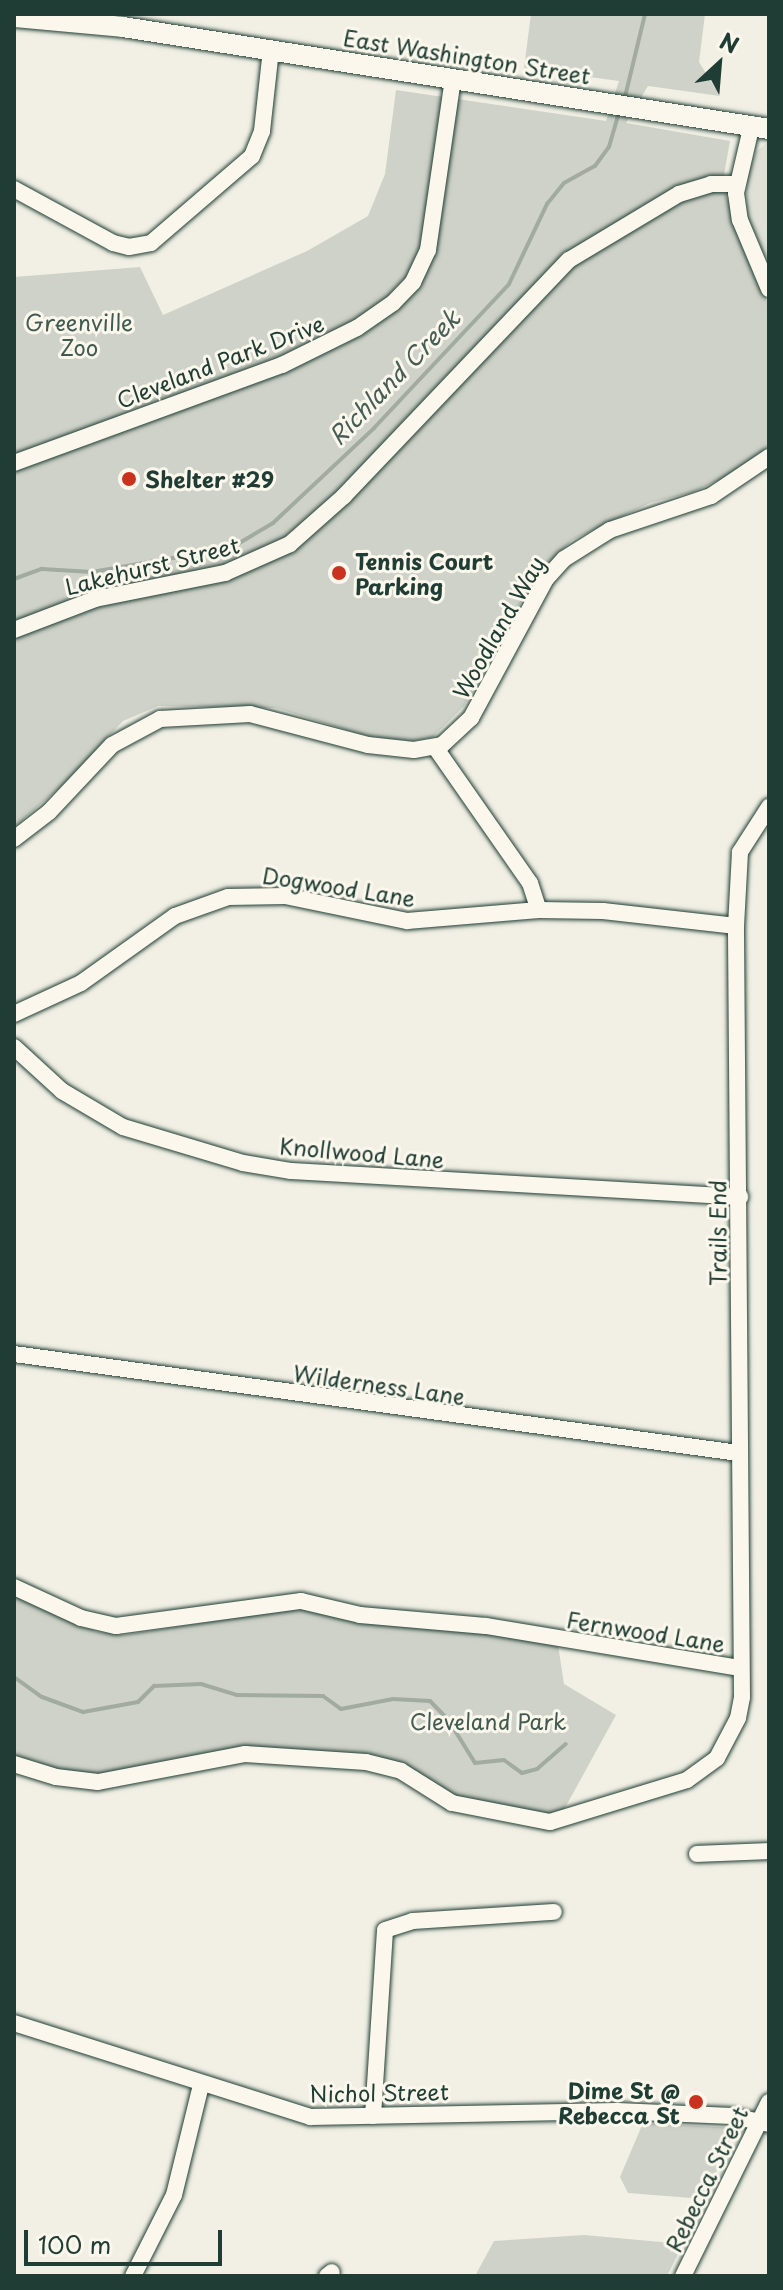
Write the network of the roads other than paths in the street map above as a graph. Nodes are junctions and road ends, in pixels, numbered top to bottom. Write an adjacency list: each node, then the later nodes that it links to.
1 (14, 17): 2 (street, East Washington Street)
2 (124, 21): 3 (street, East Washington Street)
3 (271, 50): 4 (street, East Washington Street); 7 (street)
4 (453, 79): 5 (street, East Washington Street); 12 (street, Cleveland Park Drive)
5 (760, 127): 6 (street)
6 (736, 184): 8 (street); 13 (street, Lakehurst Street)
7 (14, 189)
8 (753, 255): 9 (street); 10 (street)
9 (769, 262)
10 (769, 289)
11 (769, 457): 14 (street, Woodland Way)
12 (14, 463)
13 (14, 630)
14 (435, 747): 16 (street); 17 (street)
15 (769, 807): 18 (street, Trails End)
16 (14, 839)
17 (539, 910): 18 (street, Dogwood Lane); 19 (street, Dogwood Lane)
18 (736, 926): 21 (street, Trails End)
19 (14, 1014)
20 (14, 1047): 21 (street, Knollwood Lane)
21 (740, 1197): 23 (street, Trails End)
22 (14, 1354): 23 (street, Wilderness Lane)
23 (739, 1453): 25 (street, Trails End)
24 (14, 1587): 25 (street, Fernwood Lane)
25 (739, 1668): 26 (street, Fernwood Lane)
26 (14, 1764)
27 (769, 1851): 28 (street)
28 (697, 1854)
29 (554, 1912): 33 (street)
30 (14, 2023): 31 (street, Nichol Street)
31 (201, 2085): 33 (street, Nichol Street); 35 (street)
32 (769, 2102): 34 (street, Rebecca Street)
33 (373, 2116): 34 (street, Nichol Street)
34 (764, 2123): 36 (street, Rebecca Street)
35 (133, 2276)
36 (683, 2276)

